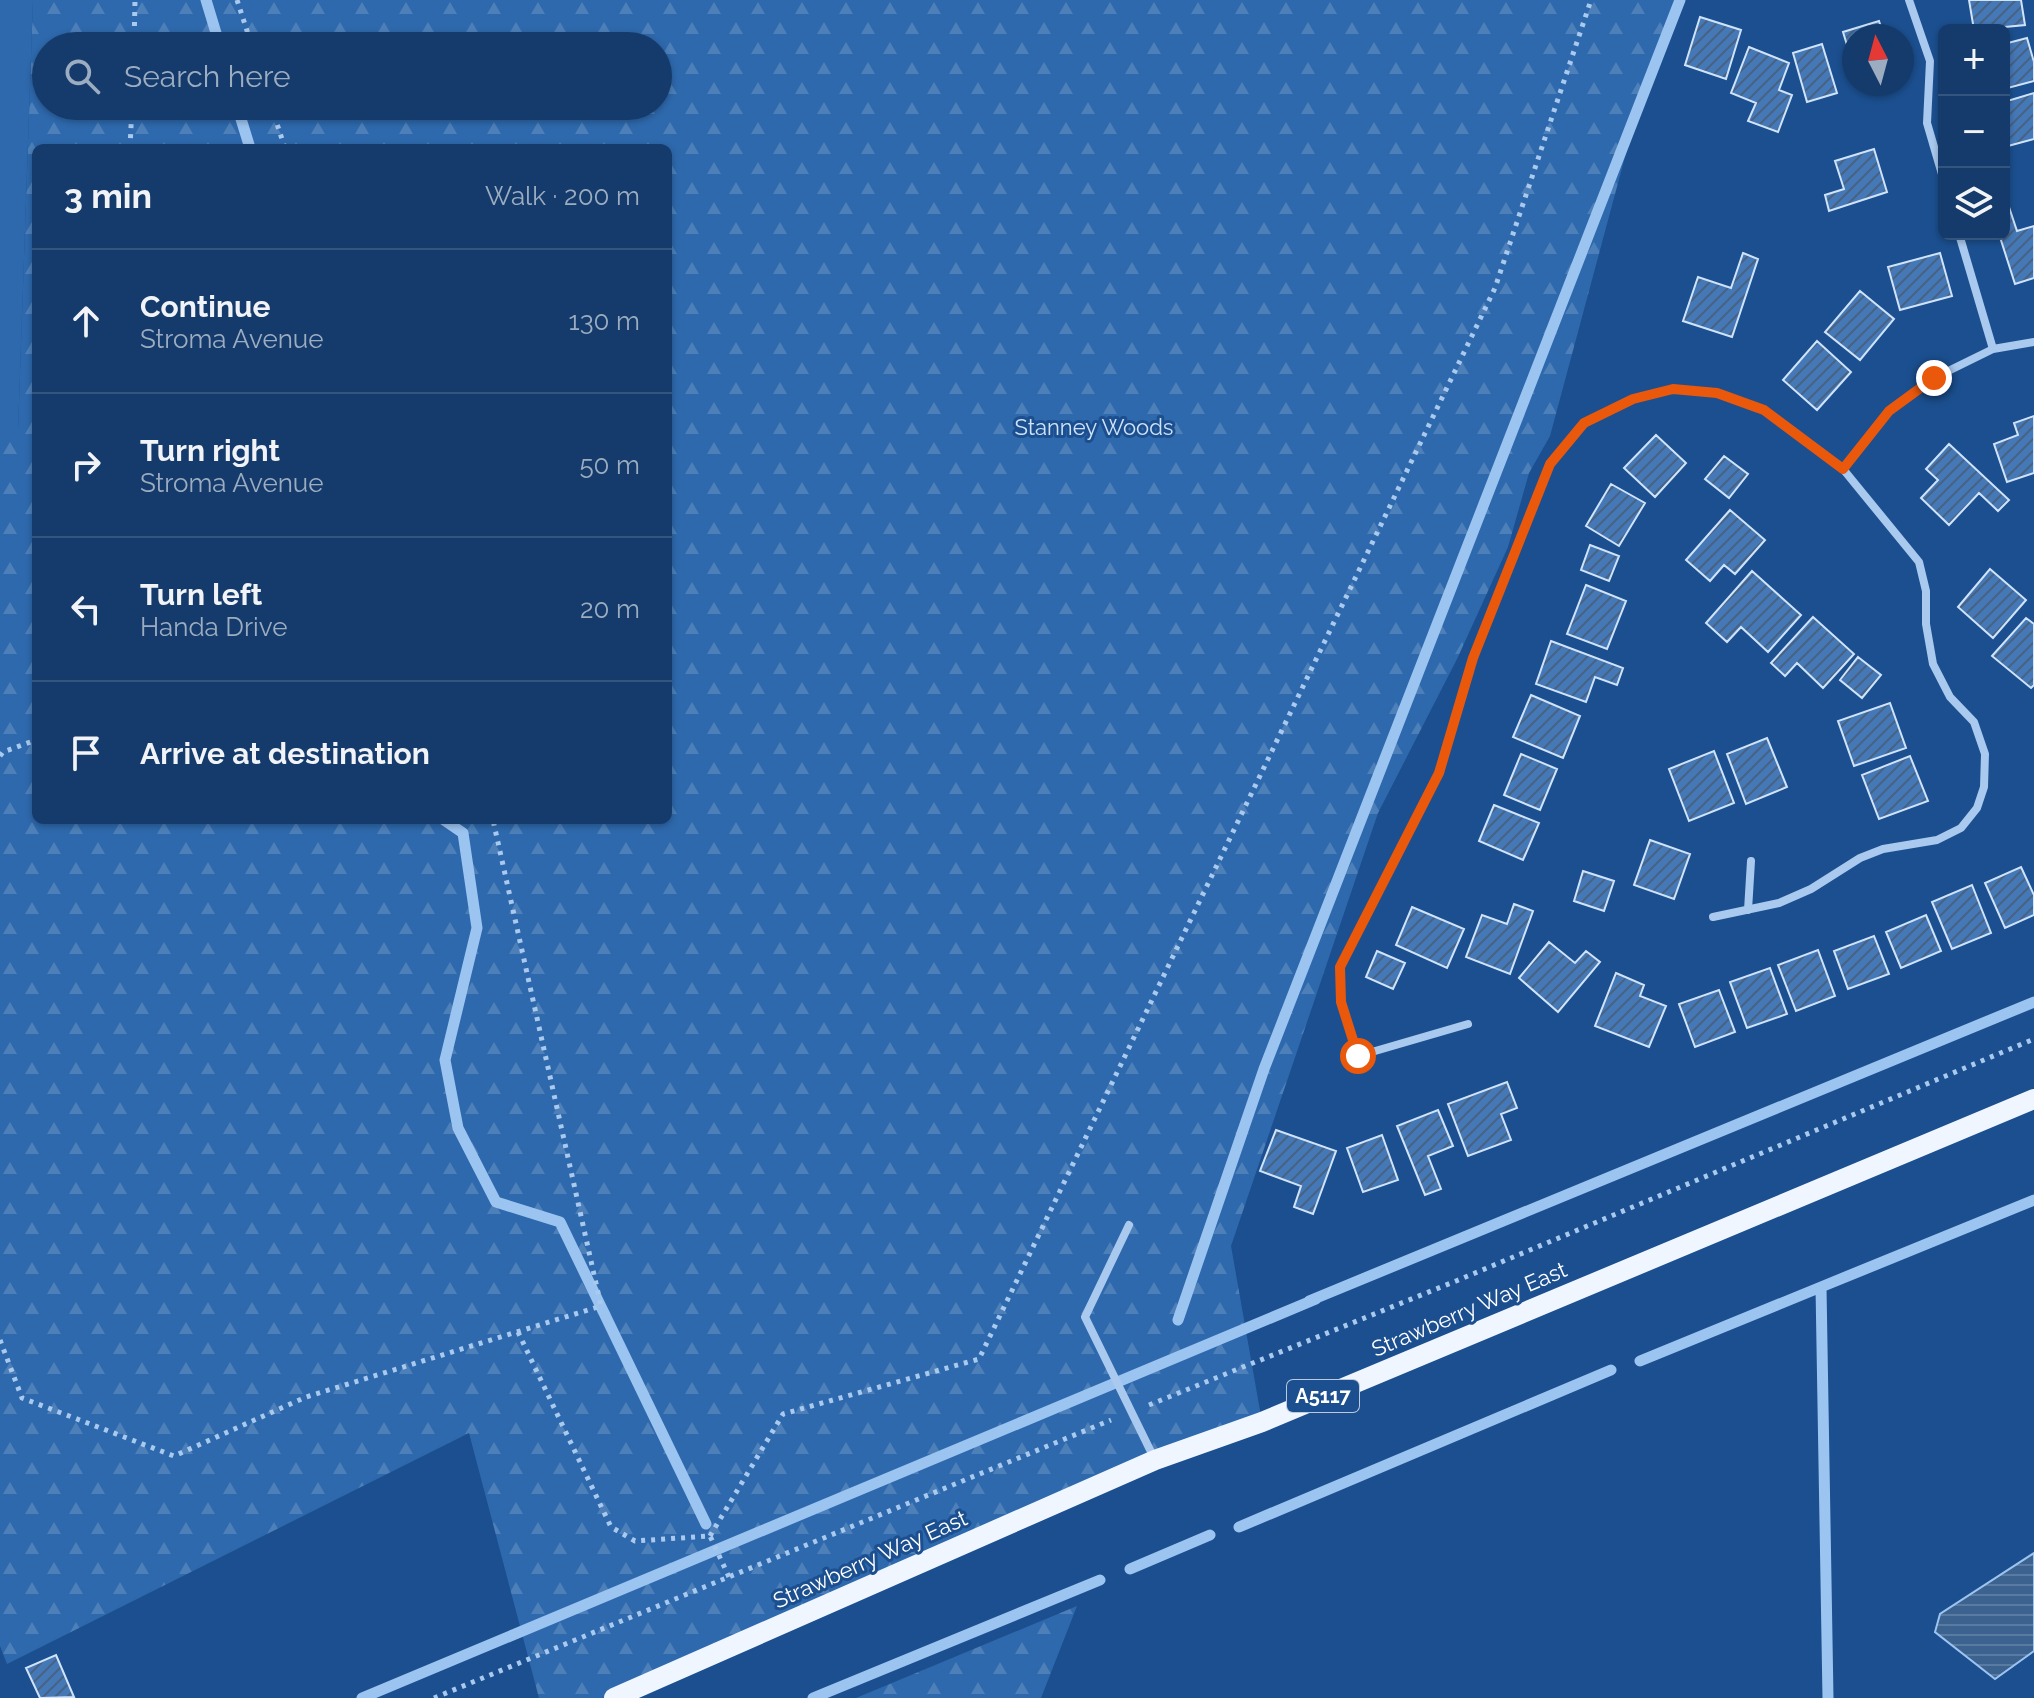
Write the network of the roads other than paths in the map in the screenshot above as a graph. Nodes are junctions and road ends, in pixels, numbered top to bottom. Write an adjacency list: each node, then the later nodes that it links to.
1 (1909, 0): 2 (street)
2 (1940, 168)
3 (1961, 240): 5 (street)
4 (2034, 342): 5 (street)
5 (1993, 349): 6 (street)
6 (1843, 469): 8 (street); 10 (street)
7 (1751, 861): 8 (street)
8 (1748, 910): 9 (street)
9 (1713, 917)
10 (1468, 1024)
11 (2034, 1099): 13 (main road, Strawberry Way East / A5117)
12 (1129, 1225): 13 (street)
13 (1155, 1460): 14 (main road, Strawberry Way East / A5117)
14 (614, 1698)

